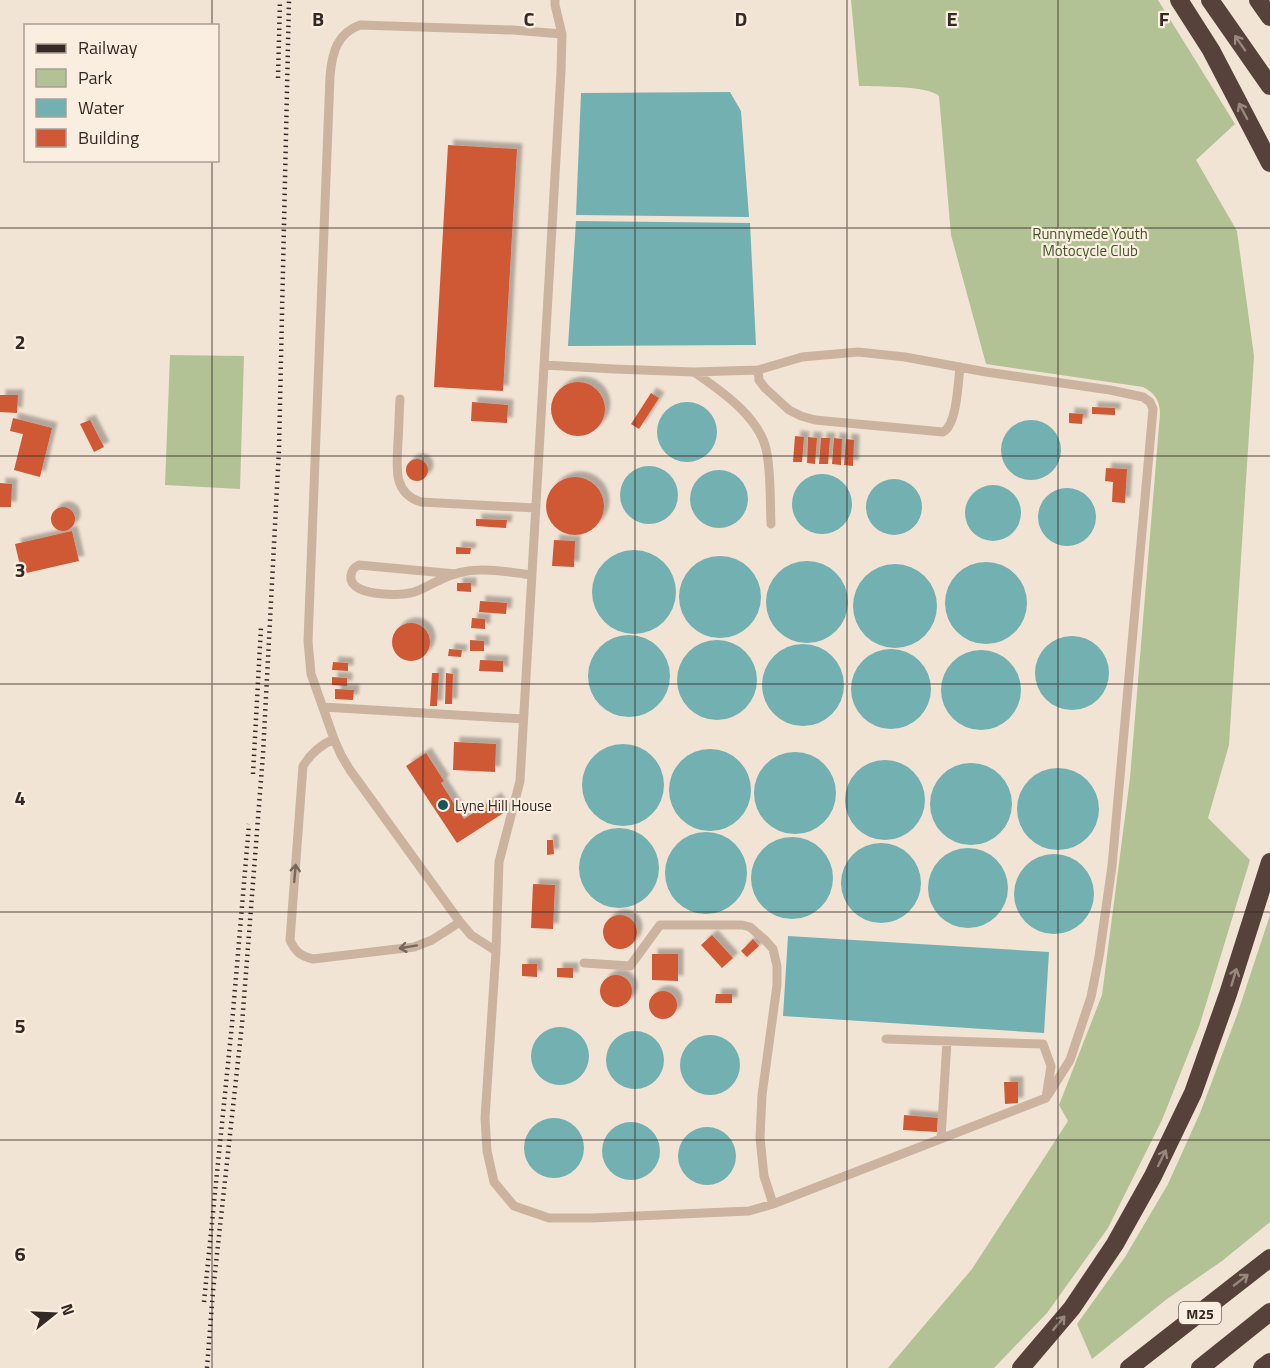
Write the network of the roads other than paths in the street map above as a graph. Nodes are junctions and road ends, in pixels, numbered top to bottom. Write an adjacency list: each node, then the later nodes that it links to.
1 (555, 0): 6 (lane)
2 (1179, 0): 8 (highway, one-way to 2)
3 (1210, 0): 7 (highway, one-way to 3)
4 (1258, 0): 5 (highway)
5 (1270, 17)
6 (562, 34): 9 (lane); 18 (lane)
7 (1270, 86)
8 (1270, 163)
9 (544, 365): 12 (lane); 14 (lane)
10 (960, 367): 11 (lane); 11 (lane); 27 (lane)
11 (758, 370): 12 (lane)
12 (694, 372): 15 (lane)
13 (400, 399): 14 (lane)
14 (535, 508): 17 (lane)
15 (771, 524)
16 (456, 574): 16 (lane); 17 (lane)
17 (531, 575): 19 (lane)
18 (323, 707): 19 (lane); 20 (lane)
19 (523, 719): 23 (lane)
20 (334, 739): 22 (lane); 22 (lane, one-way to 20)
21 (1270, 862): 33 (highway, one-way to 21)
22 (460, 922): 23 (lane)
23 (496, 951): 29 (lane)
24 (584, 963): 29 (lane)
25 (885, 1039): 26 (lane)
26 (947, 1041): 27 (lane); 28 (lane)
27 (1046, 1098): 28 (lane)
28 (941, 1138): 29 (lane)
29 (773, 1204)
30 (1270, 1258): 34 (highway, M25, one-way to 30)
31 (1270, 1312): 35 (highway, M25)
32 (1270, 1362): 36 (highway)
33 (1021, 1368)
34 (1129, 1368)
35 (1200, 1368)
36 (1262, 1368)

